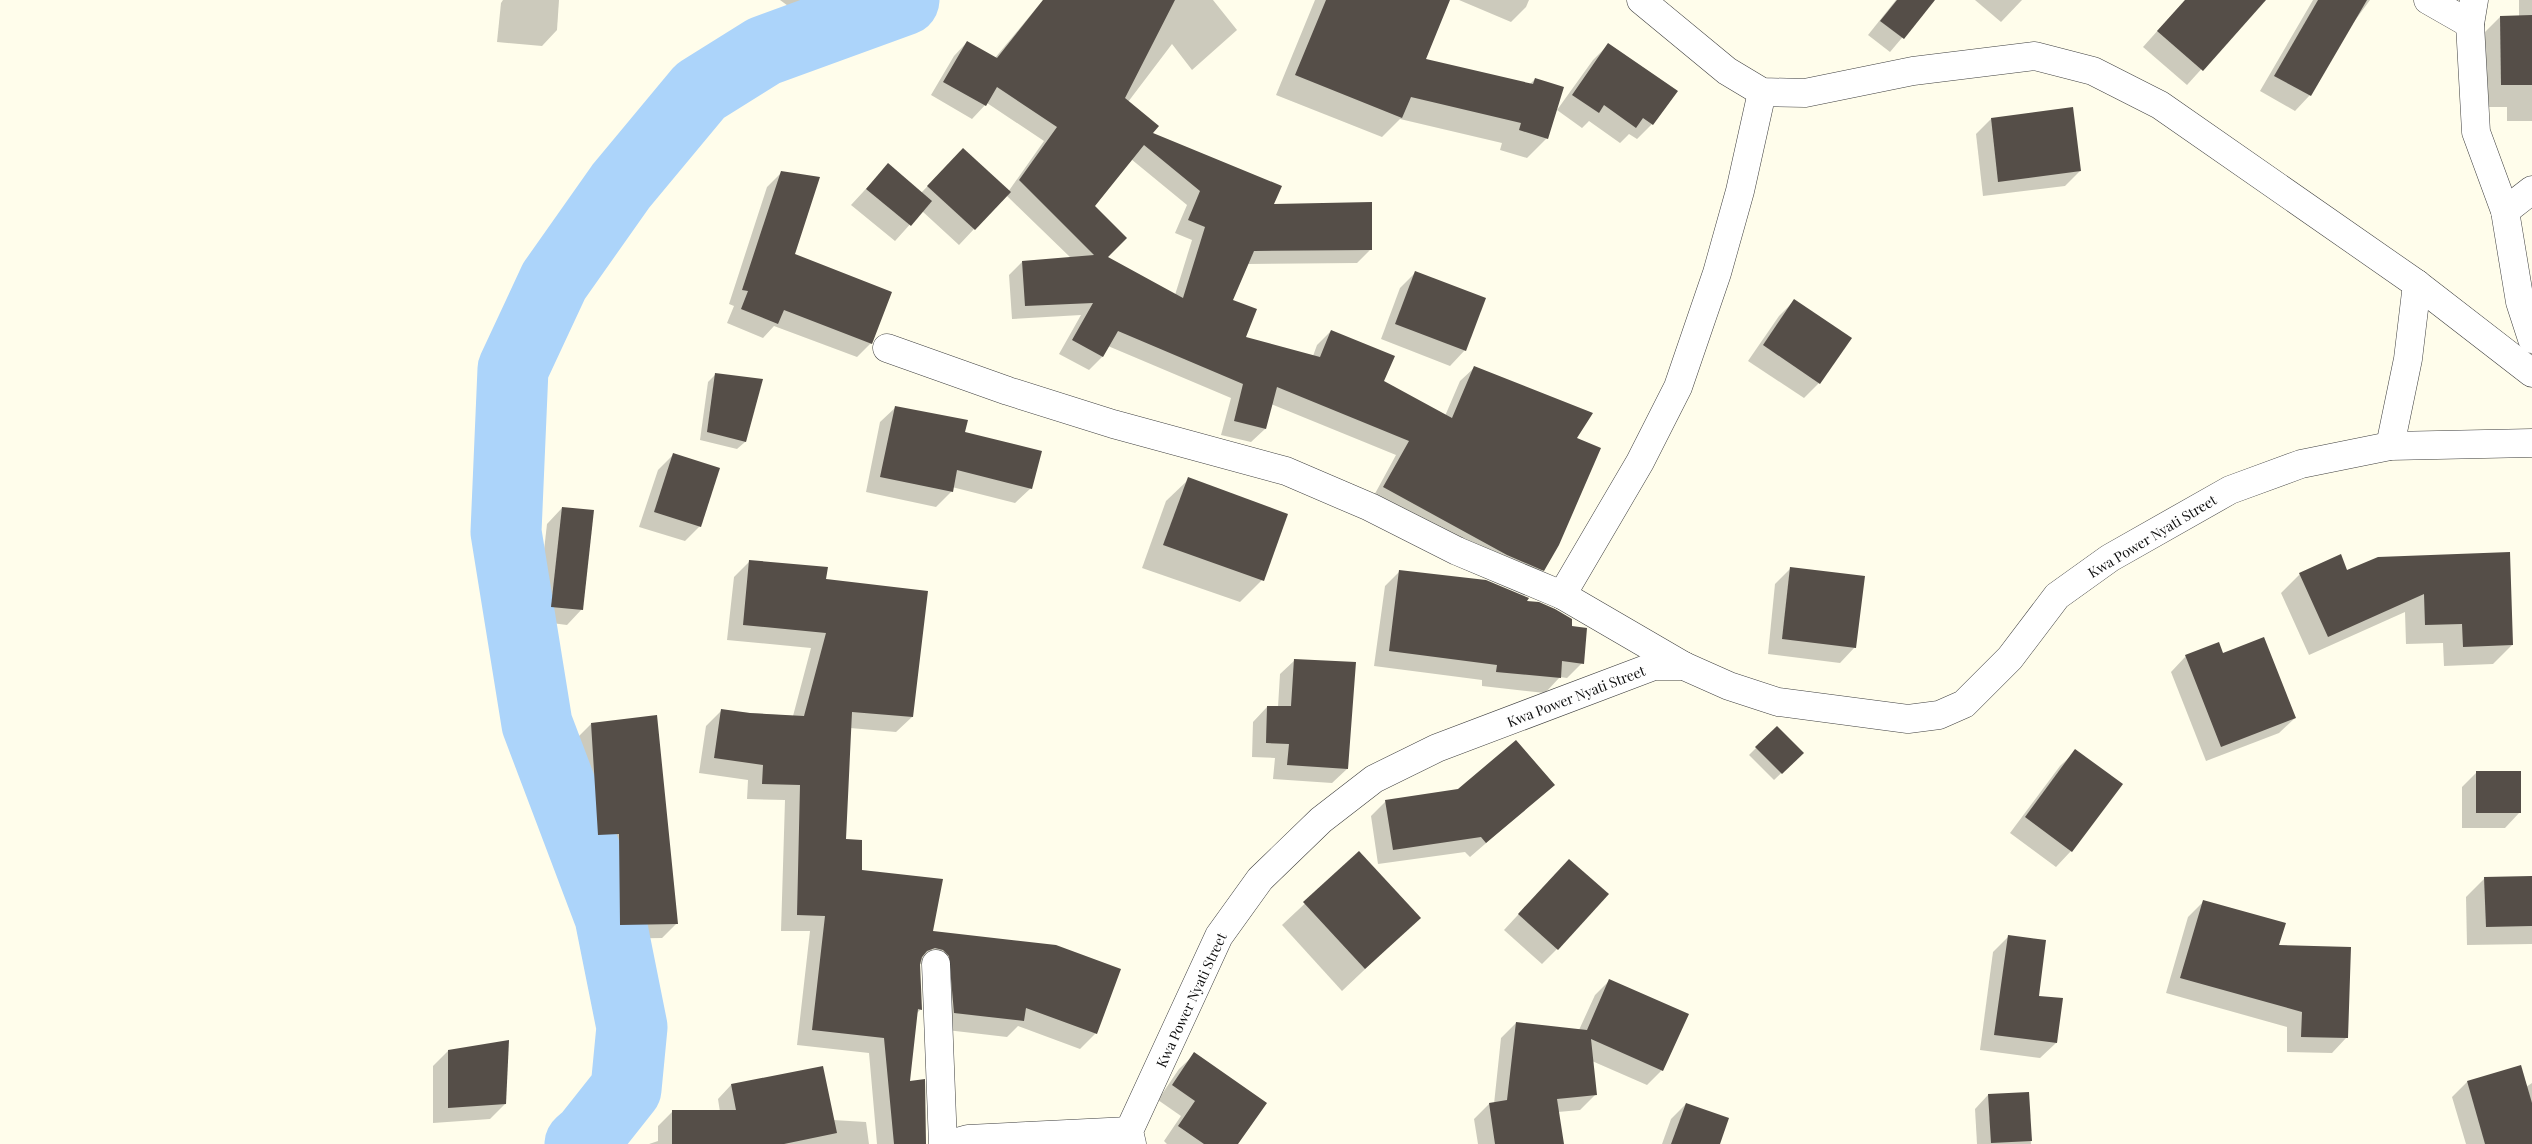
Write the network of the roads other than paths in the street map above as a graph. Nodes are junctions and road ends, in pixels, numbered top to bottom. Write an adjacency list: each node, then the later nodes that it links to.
1 (1641, 0): 4 (street)
2 (2428, 0): 3 (street)
3 (2472, 12): 6 (street)
4 (1762, 92): 7 (street); 13 (street)
5 (2532, 190): 6 (street)
6 (2505, 211): 8 (street)
7 (2417, 284): 10 (street); 12 (street)
8 (2532, 340)
9 (887, 348): 13 (street)
10 (2532, 373)
11 (2532, 443): 12 (street, Kwa Power Nyati Street)
12 (2390, 446): 14 (street, Kwa Power Nyati Street)
13 (1562, 595): 14 (street)
14 (1684, 666): 16 (street, Kwa Power Nyati Street)
15 (936, 964): 17 (street)
16 (1130, 1138): 18 (street)
17 (943, 1144)
18 (950, 1144)

